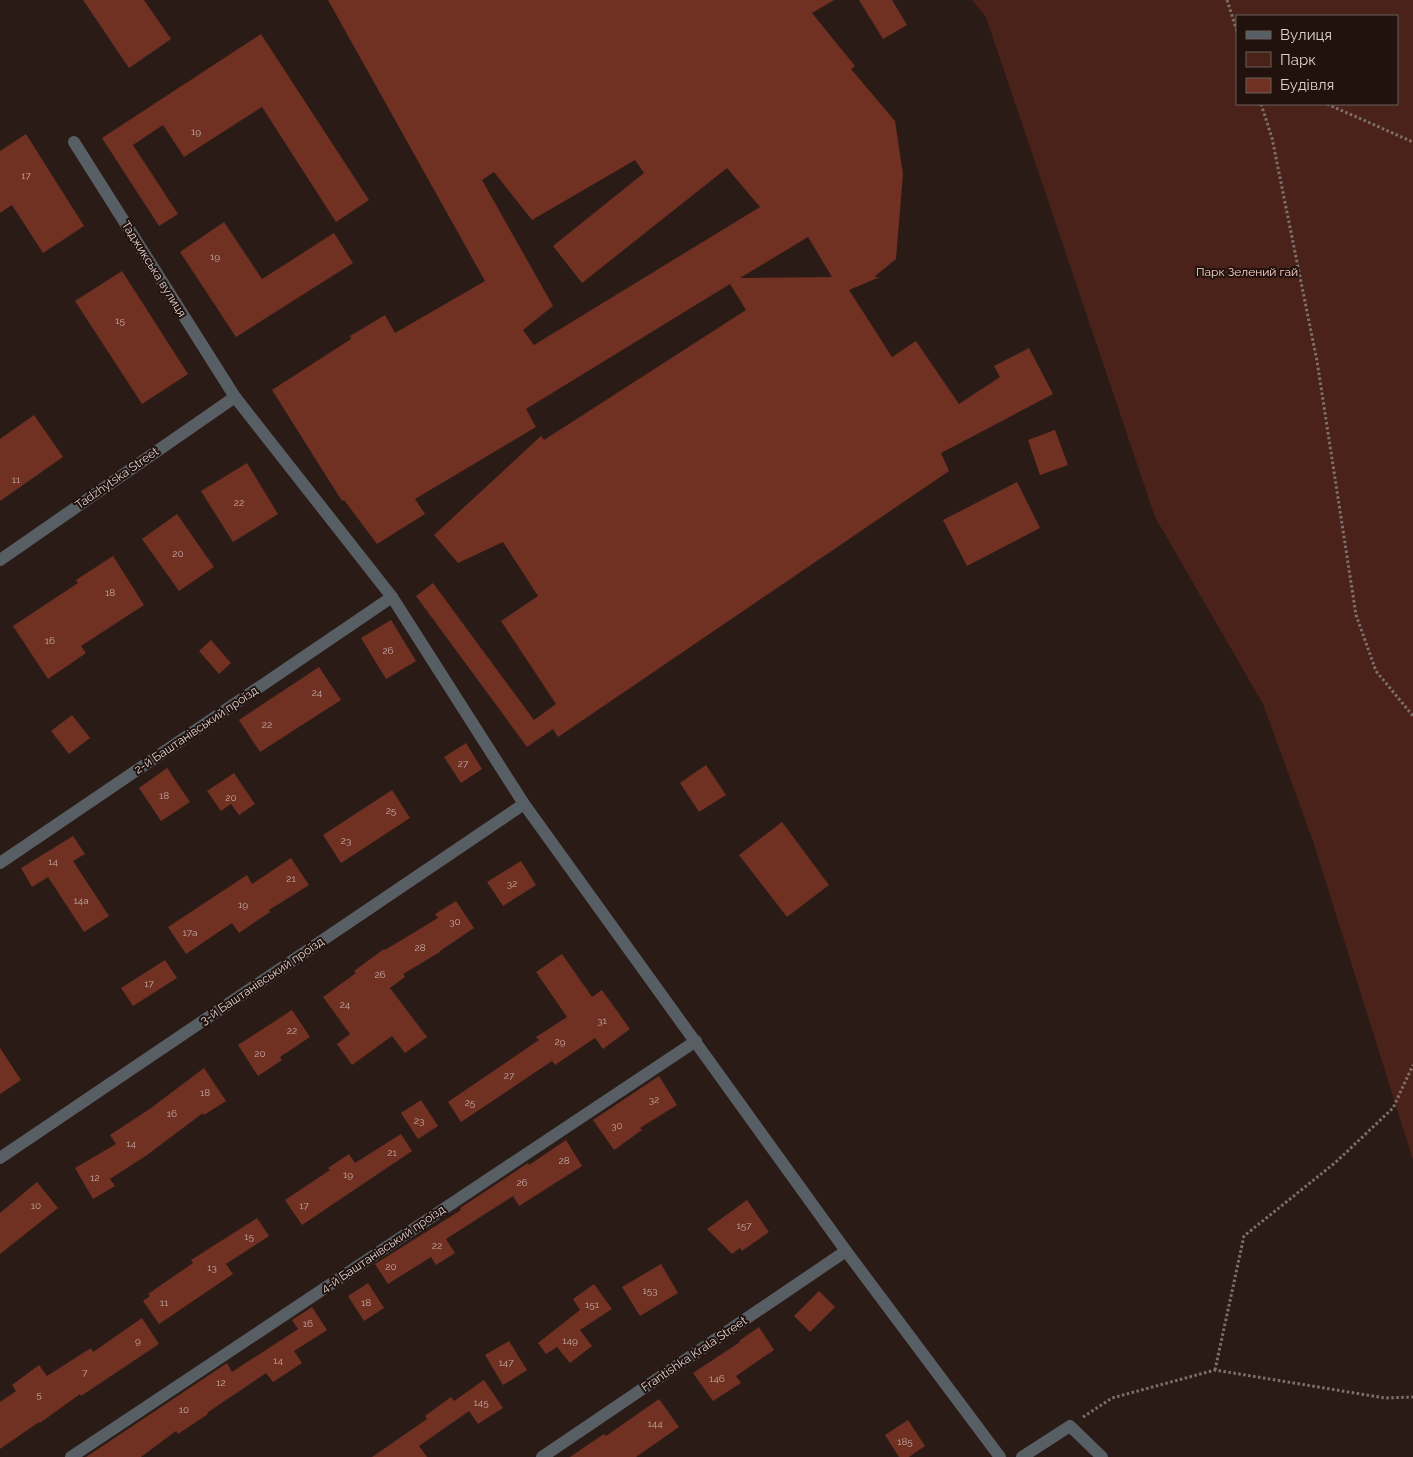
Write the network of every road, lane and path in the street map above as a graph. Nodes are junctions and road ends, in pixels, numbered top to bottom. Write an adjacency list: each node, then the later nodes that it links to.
1 (1227, 0): 2 (path)
2 (1236, 28)
3 (1261, 105): 10 (path)
4 (1329, 105): 6 (path)
5 (74, 142): 7 (street, Таджикська вулиця)
6 (1413, 142)
7 (235, 397): 8 (street, Tadzhytska Street); 9 (street, Таджикська вулиця)
8 (0, 560)
9 (392, 597): 11 (street, Таджикська вулиця); 12 (street, 2-й Баштанівський проїзд)
10 (1413, 716)
11 (524, 804): 13 (street, Таджикська вулиця); 15 (street, 3-й Баштанівський проїзд)
12 (0, 863)
13 (696, 1041): 16 (street, Таджикська вулиця); 20 (street, 4-й Баштанівський проїзд)
14 (1413, 1065): 17 (path)
15 (0, 1158)
16 (846, 1251): 21 (street, Frantishka Krala Street); 22 (street, Таджикська вулиця)
17 (1215, 1370): 18 (path); 19 (path)
18 (1413, 1397)
19 (1070, 1426): 23 (street); 24 (street)
20 (71, 1457)
21 (542, 1457)
22 (1000, 1457)
23 (1022, 1457)
24 (1102, 1457)

